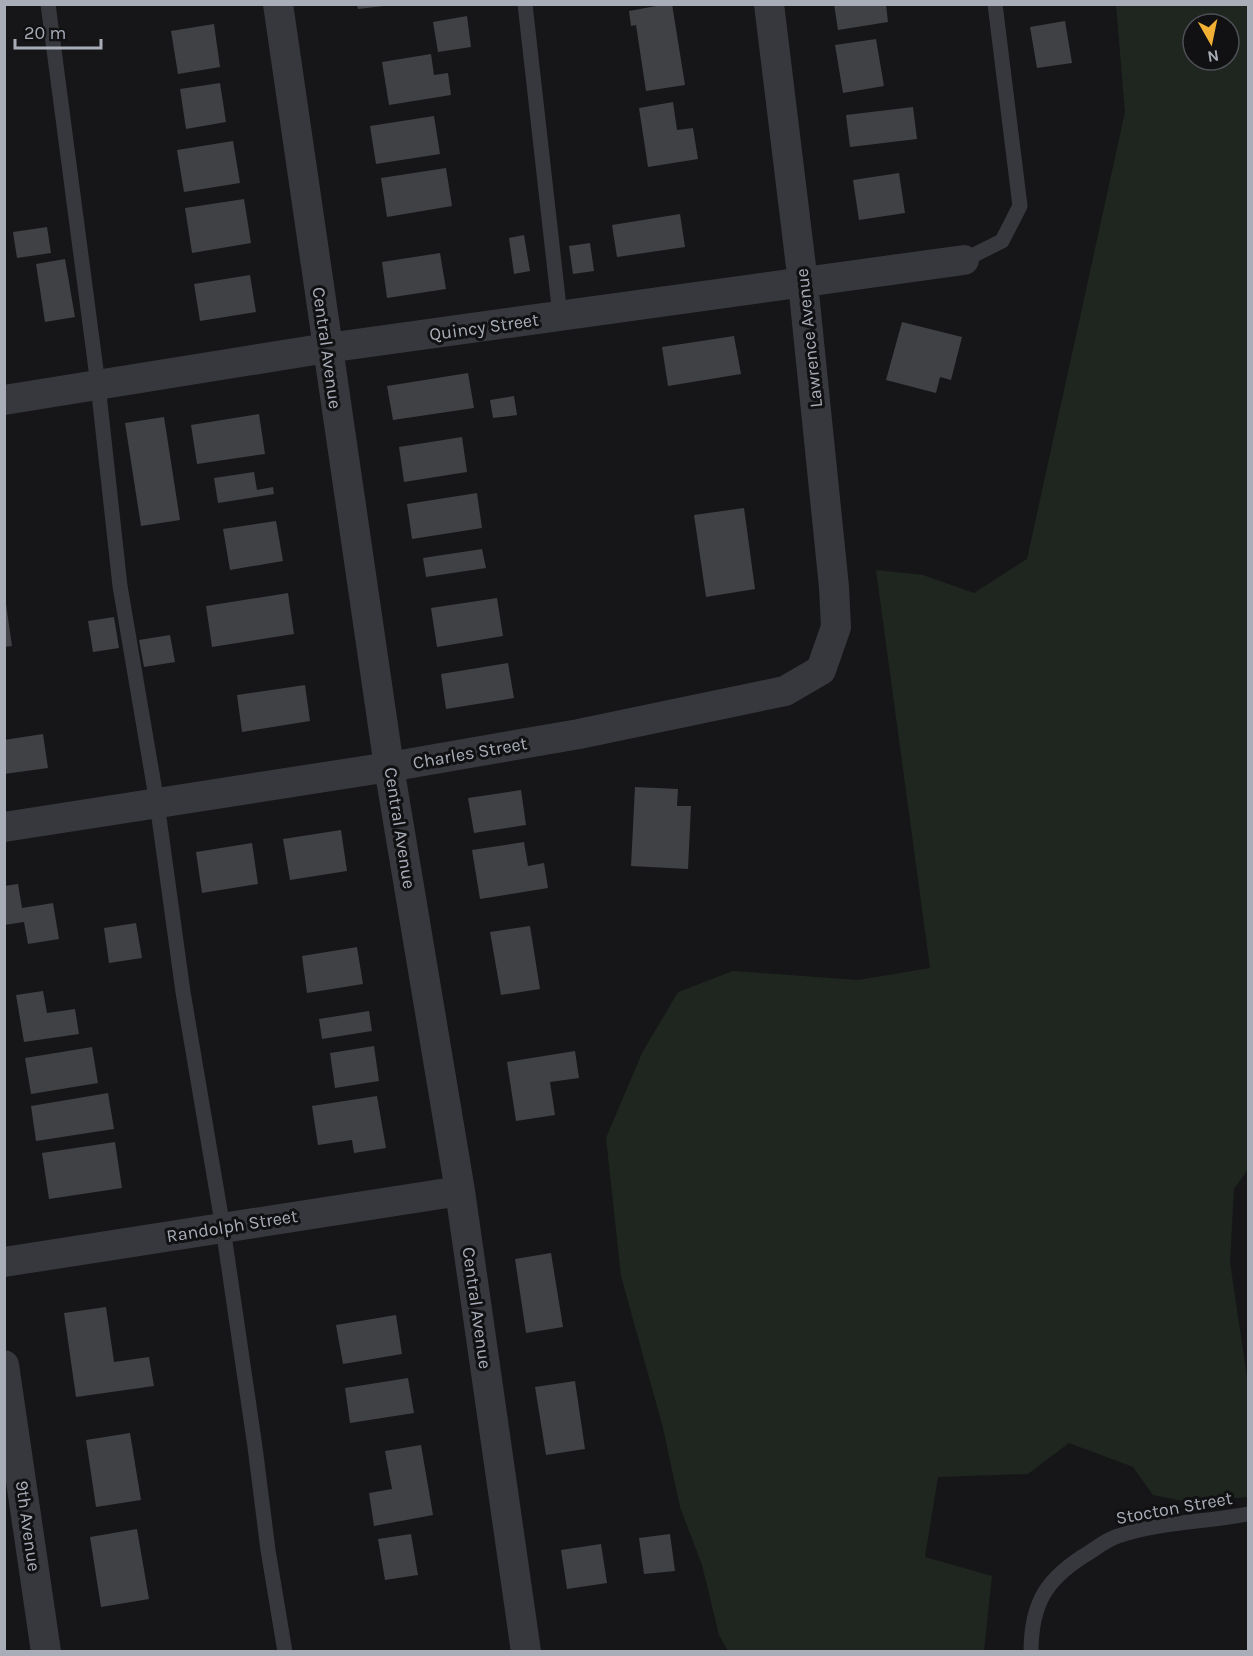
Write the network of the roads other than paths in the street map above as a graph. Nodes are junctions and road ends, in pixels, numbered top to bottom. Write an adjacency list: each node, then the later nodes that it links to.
1 (48, 4): 10 (lane)
2 (278, 4): 9 (street, Central Avenue)
3 (525, 4): 8 (lane)
4 (769, 4): 7 (street, Lawrence Avenue)
5 (994, 4): 6 (lane)
6 (964, 260): 7 (street, Quincy Street)
7 (803, 283): 8 (street, Quincy Street); 12 (street, Lawrence Avenue)
8 (560, 316): 9 (street, Quincy Street)
9 (327, 348): 10 (street, Quincy Street); 13 (street, Central Avenue)
10 (98, 385): 11 (street, Quincy Street); 14 (lane)
11 (4, 400)
12 (821, 670): 13 (street, Charles Street)
13 (389, 767): 14 (street, Charles Street); 16 (street, Central Avenue)
14 (157, 803): 15 (street, Charles Street); 17 (lane)
15 (4, 827)
16 (460, 1191): 17 (street, Randolph Street); 24 (street, Central Avenue)
17 (223, 1228): 18 (street, Randolph Street); 23 (lane)
18 (4, 1262)
19 (4, 1365): 21 (street, 9th Avenue)
20 (1248, 1514): 25 (lane, Stocton Street)
21 (16, 1518): 22 (street, 9th Avenue)
22 (46, 1652)
23 (285, 1652)
24 (526, 1652)
25 (1031, 1652)

